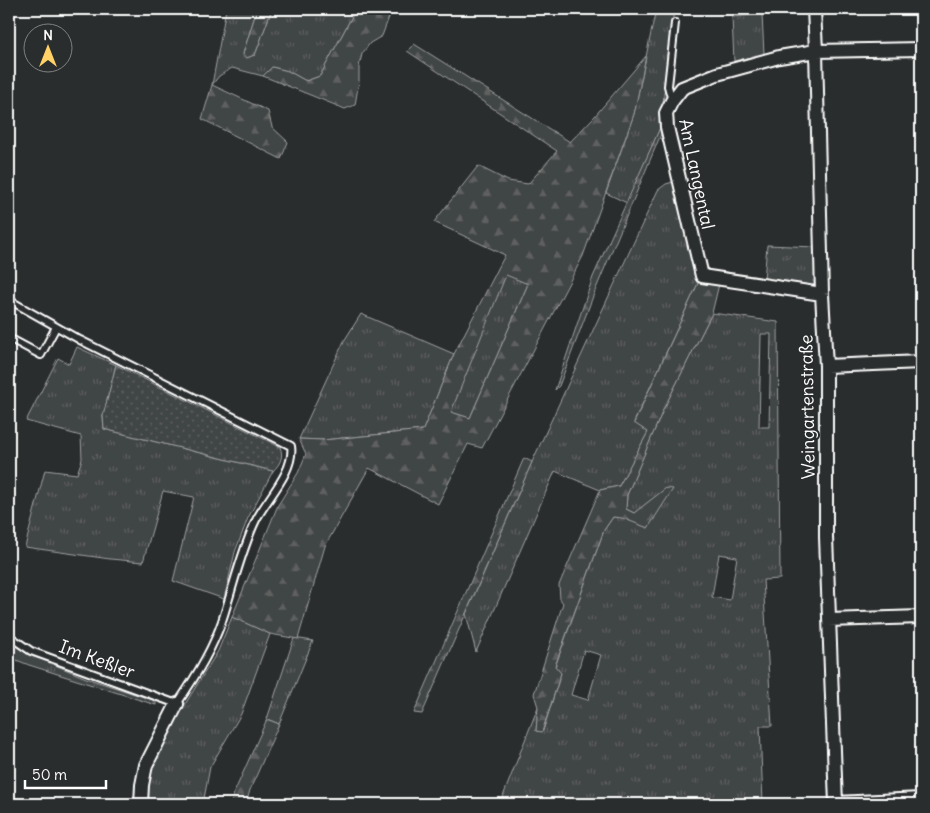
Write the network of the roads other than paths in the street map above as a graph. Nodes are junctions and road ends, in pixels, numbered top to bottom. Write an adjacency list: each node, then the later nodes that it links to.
1 (814, 9): 4 (street, Weingartenstraße)
2 (675, 23): 5 (lane)
3 (921, 49): 4 (street, Am Langental)
4 (816, 51): 5 (street, Am Langental); 6 (street, Weingartenstraße)
5 (672, 101): 6 (street, Am Langental)
6 (822, 294): 11 (street, Weingartenstraße)
7 (9, 300): 8 (lane)
8 (56, 326): 9 (lane); 15 (lane)
9 (9, 338)
10 (921, 362): 11 (street)
11 (826, 366): 13 (street, Weingartenstraße)
12 (921, 617): 13 (street)
13 (829, 620): 17 (street, Weingartenstraße)
14 (9, 636): 15 (lane, Im Keßler)
15 (177, 704): 18 (street)
16 (921, 799): 17 (street)
17 (836, 803)
18 (141, 804)

